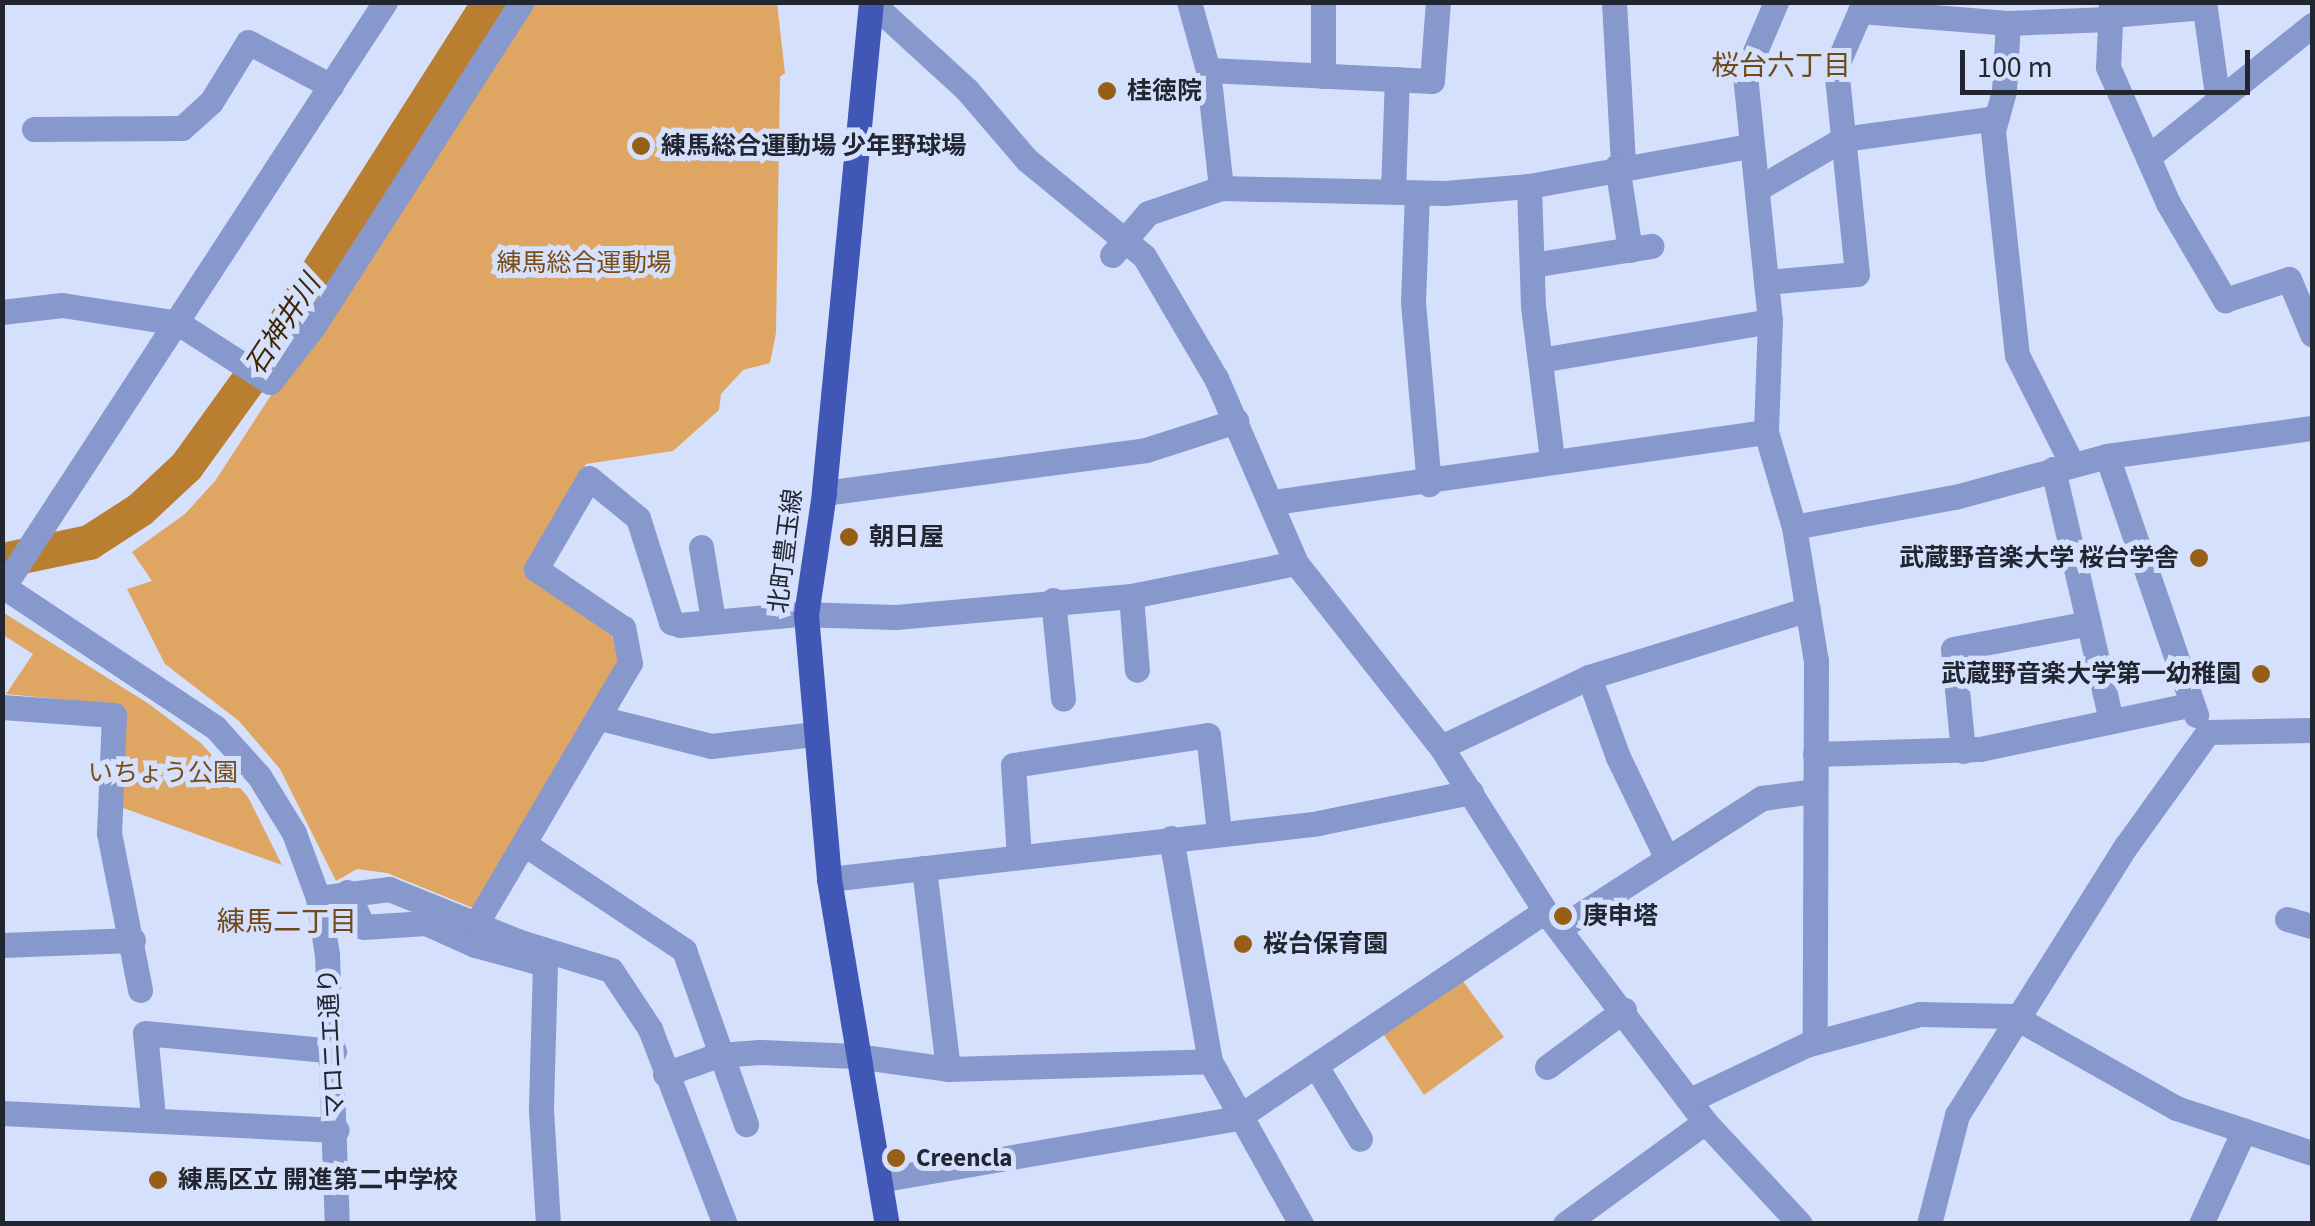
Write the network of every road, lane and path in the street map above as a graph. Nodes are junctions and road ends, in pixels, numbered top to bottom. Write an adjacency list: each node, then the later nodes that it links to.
1 (385, 2): 17 (street)
2 (522, 2): 34 (street)
3 (871, 2): 29 (street); 44 (main road, 北町豊玉線)
4 (1189, 2): 14 (street)
5 (1323, 2): 15 (street)
6 (1614, 2): 24 (street)
7 (1776, 2): 22 (street)
8 (1441, 3): 16 (street)
9 (2205, 5): 11 (street); 18 (street)
10 (1862, 7): 12 (street); 21 (street)
11 (2110, 12): 12 (street); 23 (street)
12 (2008, 23): 19 (street)
13 (2312, 25): 18 (street)
14 (1208, 70): 15 (street); 26 (street)
15 (1323, 76): 16 (street)
16 (1397, 80): 28 (street)
17 (332, 86): 20 (street); 34 (street)
18 (2218, 101): 23 (street)
19 (1996, 118): 21 (street); 42 (street)
20 (34, 130)
21 (1843, 138): 27 (street); 31 (street)
22 (1750, 146): 24 (street); 27 (street)
23 (2148, 157): 35 (street)
24 (1620, 165): 25 (street); 30 (street)
25 (1529, 186): 28 (street); 30 (street)
26 (1221, 188): 28 (street); 29 (street)
27 (1757, 189): 31 (street)
28 (1405, 192): 43 (street)
29 (1118, 247): 37 (street)
30 (1532, 266): 36 (street)
31 (1766, 282): 33 (street)
32 (2, 312): 34 (street)
33 (1770, 321): 36 (street); 39 (street)
34 (178, 323): 49 (street)
35 (2312, 334)
36 (1540, 360): 41 (street)
37 (1236, 421): 44 (street); 45 (street)
38 (2312, 428): 40 (street)
39 (1766, 432): 41 (street); 46 (street)
40 (2107, 456): 42 (street); 59 (street)
41 (1552, 458): 43 (street)
42 (2062, 466): 46 (street); 55 (street)
43 (1429, 484): 45 (street)
44 (824, 492): 53 (main road, 北町豊玉線)
45 (1274, 502): 48 (street)
46 (1794, 526): 52 (street)
47 (702, 547): 54 (street)
48 (1296, 563): 50 (street); 66 (street)
49 (6, 585): 79 (street, マロニエ通り)
50 (1132, 596): 51 (street); 56 (street)
51 (1053, 600): 53 (street); 58 (street)
52 (1808, 609): 57 (street); 68 (street)
53 (806, 615): 54 (street); 65 (main road, 北町豊玉線)
54 (713, 620): 61 (street)
55 (2089, 624): 62 (street); 67 (street)
56 (1136, 670)
57 (1589, 677): 66 (street); 75 (street)
58 (1064, 698)
59 (2189, 704): 62 (street); 64 (street)
60 (2, 707): 84 (street)
61 (600, 718): 65 (street); 73 (street)
62 (2111, 721): 67 (street)
63 (2312, 731): 64 (street)
64 (2208, 732): 88 (street)
65 (815, 734): 77 (main road, 北町豊玉線)
66 (1440, 747): 70 (street)
67 (1963, 750): 68 (street)
68 (1815, 754): 69 (street)
69 (1814, 791): 75 (street); 89 (street)
70 (1471, 792): 71 (street); 80 (street)
71 (1220, 832): 72 (street); 74 (street)
72 (1171, 838): 74 (street); 93 (street)
73 (526, 845): 82 (street); 91 (street)
74 (1018, 856): 76 (street)
75 (1668, 859): 80 (street)
76 (924, 868): 77 (street); 96 (street)
77 (829, 879): 92 (main road, 北町豊玉線)
78 (347, 892): 79 (street); 82 (street); 110 (street)
79 (318, 898): 90 (street, マロニエ通り)
80 (1553, 919): 87 (street); 94 (street)
81 (2286, 919): 83 (street)
82 (476, 924): 97 (street)
83 (2312, 926)
84 (133, 940): 85 (street); 86 (street)
85 (2, 945)
86 (140, 990)
87 (1624, 1010): 95 (street); 98 (street)
88 (2020, 1018): 89 (street); 104 (street); 116 (street)
89 (1815, 1042): 98 (street)
90 (334, 1051): 100 (street); 103 (street, マロニエ通り)
91 (718, 1055): 92 (street); 97 (street); 102 (street)
92 (856, 1056): 96 (street); 107 (main road, 北町豊玉線)
93 (1210, 1060): 96 (street); 101 (street)
94 (1316, 1066): 101 (street); 105 (street)
95 (1547, 1066)
96 (948, 1069)
97 (665, 1074): 111 (street)
98 (1697, 1111): 108 (street); 115 (street)
99 (2, 1113): 100 (street)
100 (153, 1116): 103 (street)
101 (1237, 1118): 107 (street); 113 (street)
102 (746, 1124)
103 (337, 1130): 109 (street, マロニエ通り)
104 (2244, 1130): 106 (street); 117 (street)
105 (1360, 1139)
106 (2312, 1153)
107 (879, 1180): 112 (main road, 北町豊玉線)
108 (1593, 1213): 114 (street)
109 (337, 1224)
110 (548, 1224)
111 (726, 1224)
112 (887, 1224)
113 (1301, 1224)
114 (1565, 1224)
115 (1800, 1224)
116 (1929, 1224)
117 (2201, 1224)

